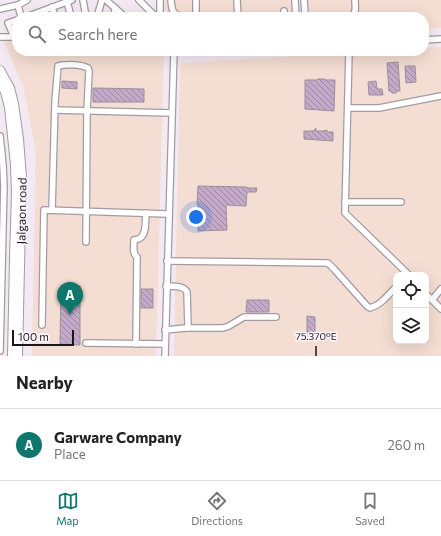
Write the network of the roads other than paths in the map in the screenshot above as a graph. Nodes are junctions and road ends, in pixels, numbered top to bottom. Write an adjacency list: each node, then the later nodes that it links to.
1 (28, 0): 14 (street)
2 (83, 0): 22 (street)
3 (102, 0): 23 (street)
4 (106, 0): 16 (street)
5 (139, 0): 26 (street)
6 (160, 0): 27 (street)
7 (171, 0): 28 (street)
8 (196, 0): 29 (street)
9 (237, 0): 30 (street)
10 (295, 0): 31 (street)
11 (304, 0): 32 (street)
12 (355, 0): 33 (street)
13 (70, 1): 15 (street); 21 (street)
14 (18, 5): 17 (street); 18 (street)
15 (52, 7): 19 (street); 20 (street)
16 (114, 8): 24 (street); 25 (street)
17 (0, 9)
18 (20, 12)
19 (39, 12)
20 (54, 12)
21 (71, 12)
22 (85, 12)
23 (98, 12)
24 (114, 12)
25 (119, 12)
26 (151, 12)
27 (160, 12)
28 (174, 12)
29 (196, 12)
30 (238, 12)
31 (296, 12)
32 (305, 12)
33 (355, 12)
34 (12, 21): 35 (street)
35 (12, 31)
36 (0, 37): 37 (street)
37 (12, 37)
38 (441, 39): 39 (street)
39 (429, 40)
40 (174, 56): 48 (street)
41 (349, 56): 45 (street)
42 (0, 70): 50 (highway, Jalgaon road)
43 (0, 82): 50 (highway, Jalgaon road)
44 (441, 96): 45 (street)
45 (348, 108): 52 (street)
46 (55, 110): 47 (street); 47 (street); 54 (street)
47 (87, 111): 48 (street); 55 (street)
48 (172, 114): 57 (street)
49 (0, 136): 51 (street)
50 (16, 141): 51 (street); 77 (highway, Jalgaon road); 78 (highway, Jalgaon road)
51 (0, 144): 61 (street)
52 (345, 202): 53 (street); 60 (street)
53 (401, 202)
54 (52, 210): 55 (street); 69 (street)
55 (86, 211): 56 (street); 58 (street)
56 (146, 213): 57 (street); 74 (street)
57 (168, 214): 59 (street)
58 (86, 242)
59 (167, 261): 62 (street); 64 (street)
60 (405, 272)
61 (1, 281): 72 (street)
62 (166, 286): 70 (street); 71 (street)
63 (441, 289): 66 (street)
64 (393, 290)
65 (429, 297): 66 (street)
66 (432, 300): 67 (street)
67 (441, 309)
68 (276, 317): 70 (street)
69 (42, 325)
70 (187, 328): 71 (street)
71 (165, 330): 75 (street)
72 (0, 332): 76 (street)
73 (86, 343): 74 (street)
74 (136, 344): 75 (street)
75 (165, 344): 79 (street)
76 (0, 351)
77 (12, 356)
78 (18, 356)
79 (165, 356)

